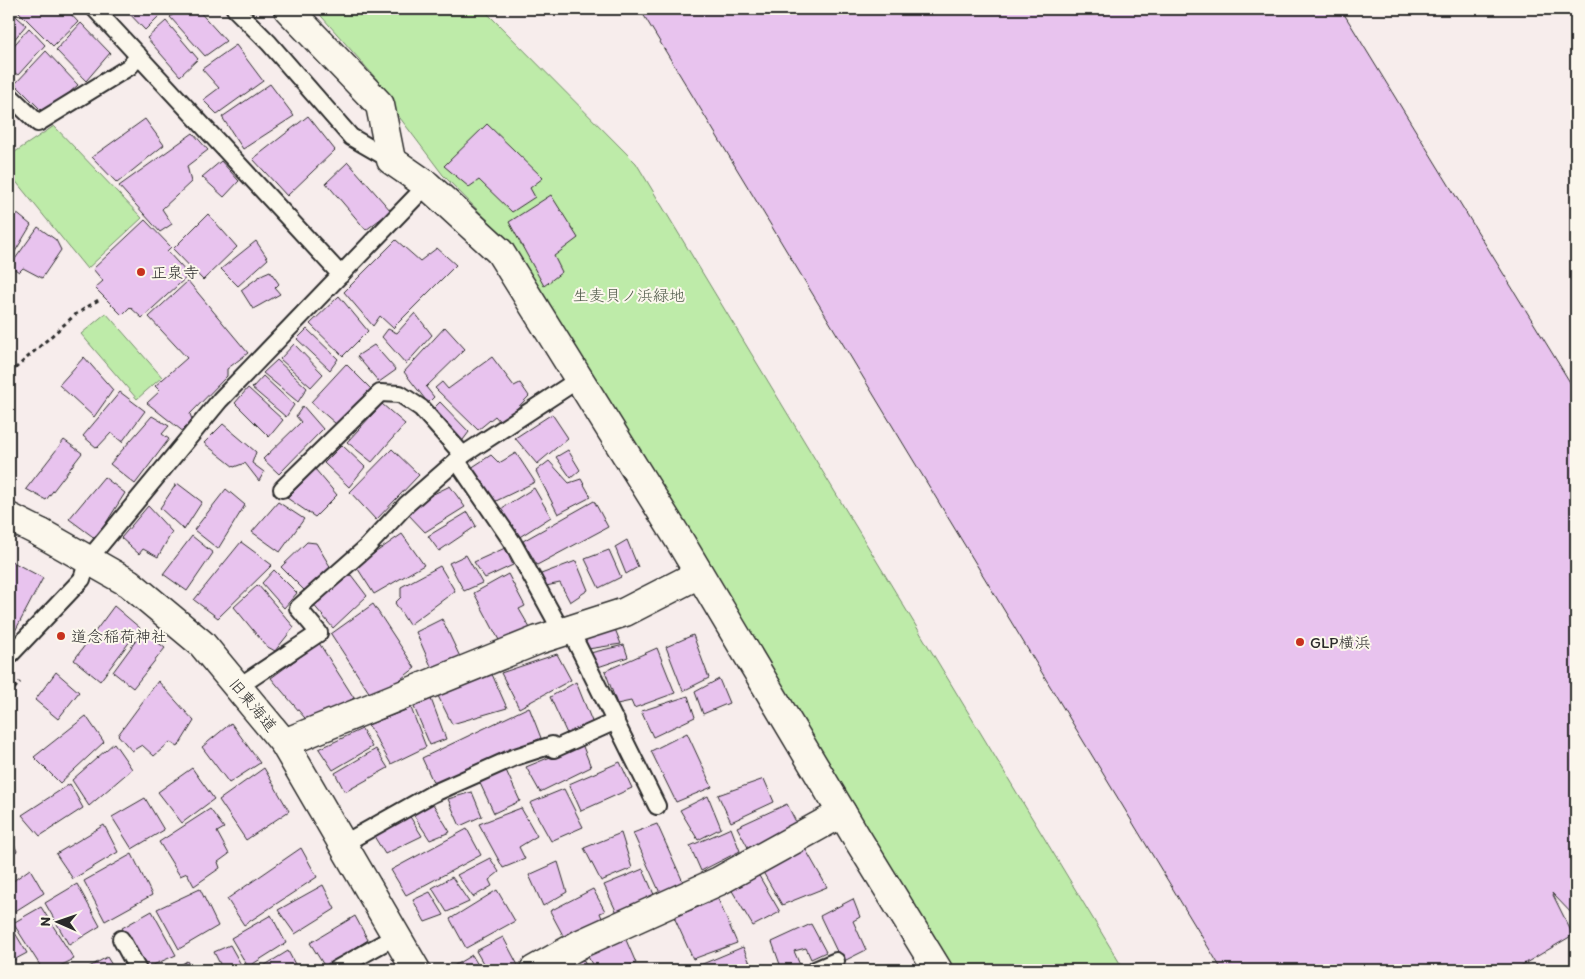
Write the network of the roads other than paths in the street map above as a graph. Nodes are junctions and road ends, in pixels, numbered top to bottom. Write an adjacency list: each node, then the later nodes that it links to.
1 (95, 9): 4 (lane)
2 (235, 9): 6 (lane)
3 (288, 9): 6 (street)
4 (139, 56): 5 (lane); 8 (lane)
5 (9, 95)
6 (391, 160): 7 (street)
7 (427, 186): 8 (lane); 9 (street)
8 (341, 276): 13 (lane)
9 (579, 379): 10 (lane); 14 (street)
10 (460, 458): 11 (lane); 15 (lane); 17 (lane)
11 (282, 489)
12 (9, 516): 13 (street, 旧東海道)
13 (88, 560): 16 (lane); 17 (street, 旧東海道)
14 (699, 574): 15 (street); 21 (street)
15 (566, 631): 18 (lane); 19 (street)
16 (9, 656)
17 (238, 687): 19 (street, 旧東海道)
18 (616, 721): 20 (lane); 22 (lane)
19 (284, 743): 22 (street, 旧東海道)
20 (657, 806)
21 (842, 813): 29 (street); 31 (street)
22 (343, 844): 23 (street, 旧東海道)
23 (396, 936): 27 (lane); 28 (street, 旧東海道)
24 (121, 939): 26 (lane)
25 (836, 961): 30 (lane)
26 (138, 970)
27 (335, 970)
28 (416, 970)
29 (534, 970)
30 (815, 970)
31 (938, 970)

